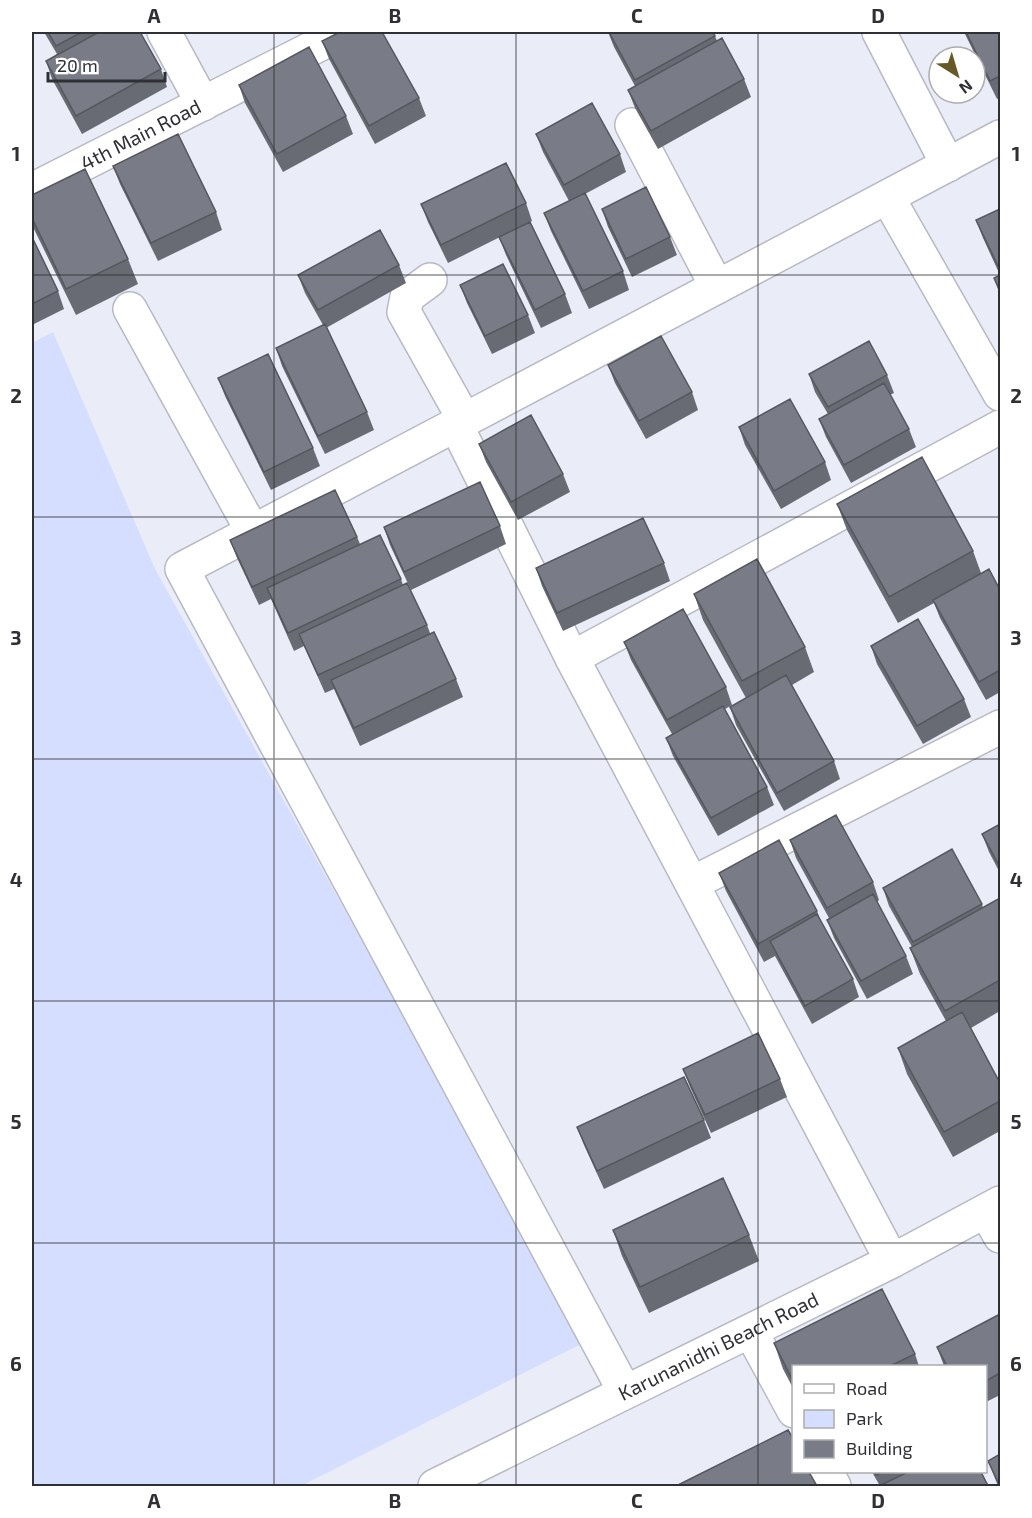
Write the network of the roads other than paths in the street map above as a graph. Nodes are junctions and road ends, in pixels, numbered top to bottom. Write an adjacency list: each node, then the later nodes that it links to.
1 (164, 32): 4 (street)
2 (344, 32): 4 (street, 4th Main Road)
3 (879, 32): 7 (street)
4 (202, 104): 8 (street, 4th Main Road)
5 (632, 125): 11 (street)
6 (1000, 137): 7 (street)
7 (948, 165): 9 (street)
8 (32, 190)
9 (888, 198): 11 (street); 13 (street)
10 (430, 280): 14 (street)
11 (717, 287): 14 (street)
12 (130, 309): 16 (street)
13 (1000, 394)
14 (460, 421): 16 (street); 17 (street)
15 (1000, 427): 17 (street)
16 (253, 532): 23 (street)
17 (572, 658): 19 (street)
18 (1000, 727): 19 (street)
19 (693, 883): 21 (street)
20 (996, 1217): 21 (street, Karunanidhi Beach Road)
21 (892, 1262): 22 (street, Karunanidhi Beach Road)
22 (751, 1332): 23 (street, Karunanidhi Beach Road); 24 (street)
23 (625, 1392): 25 (street, Karunanidhi Beach Road)
24 (792, 1407)
25 (435, 1486)

